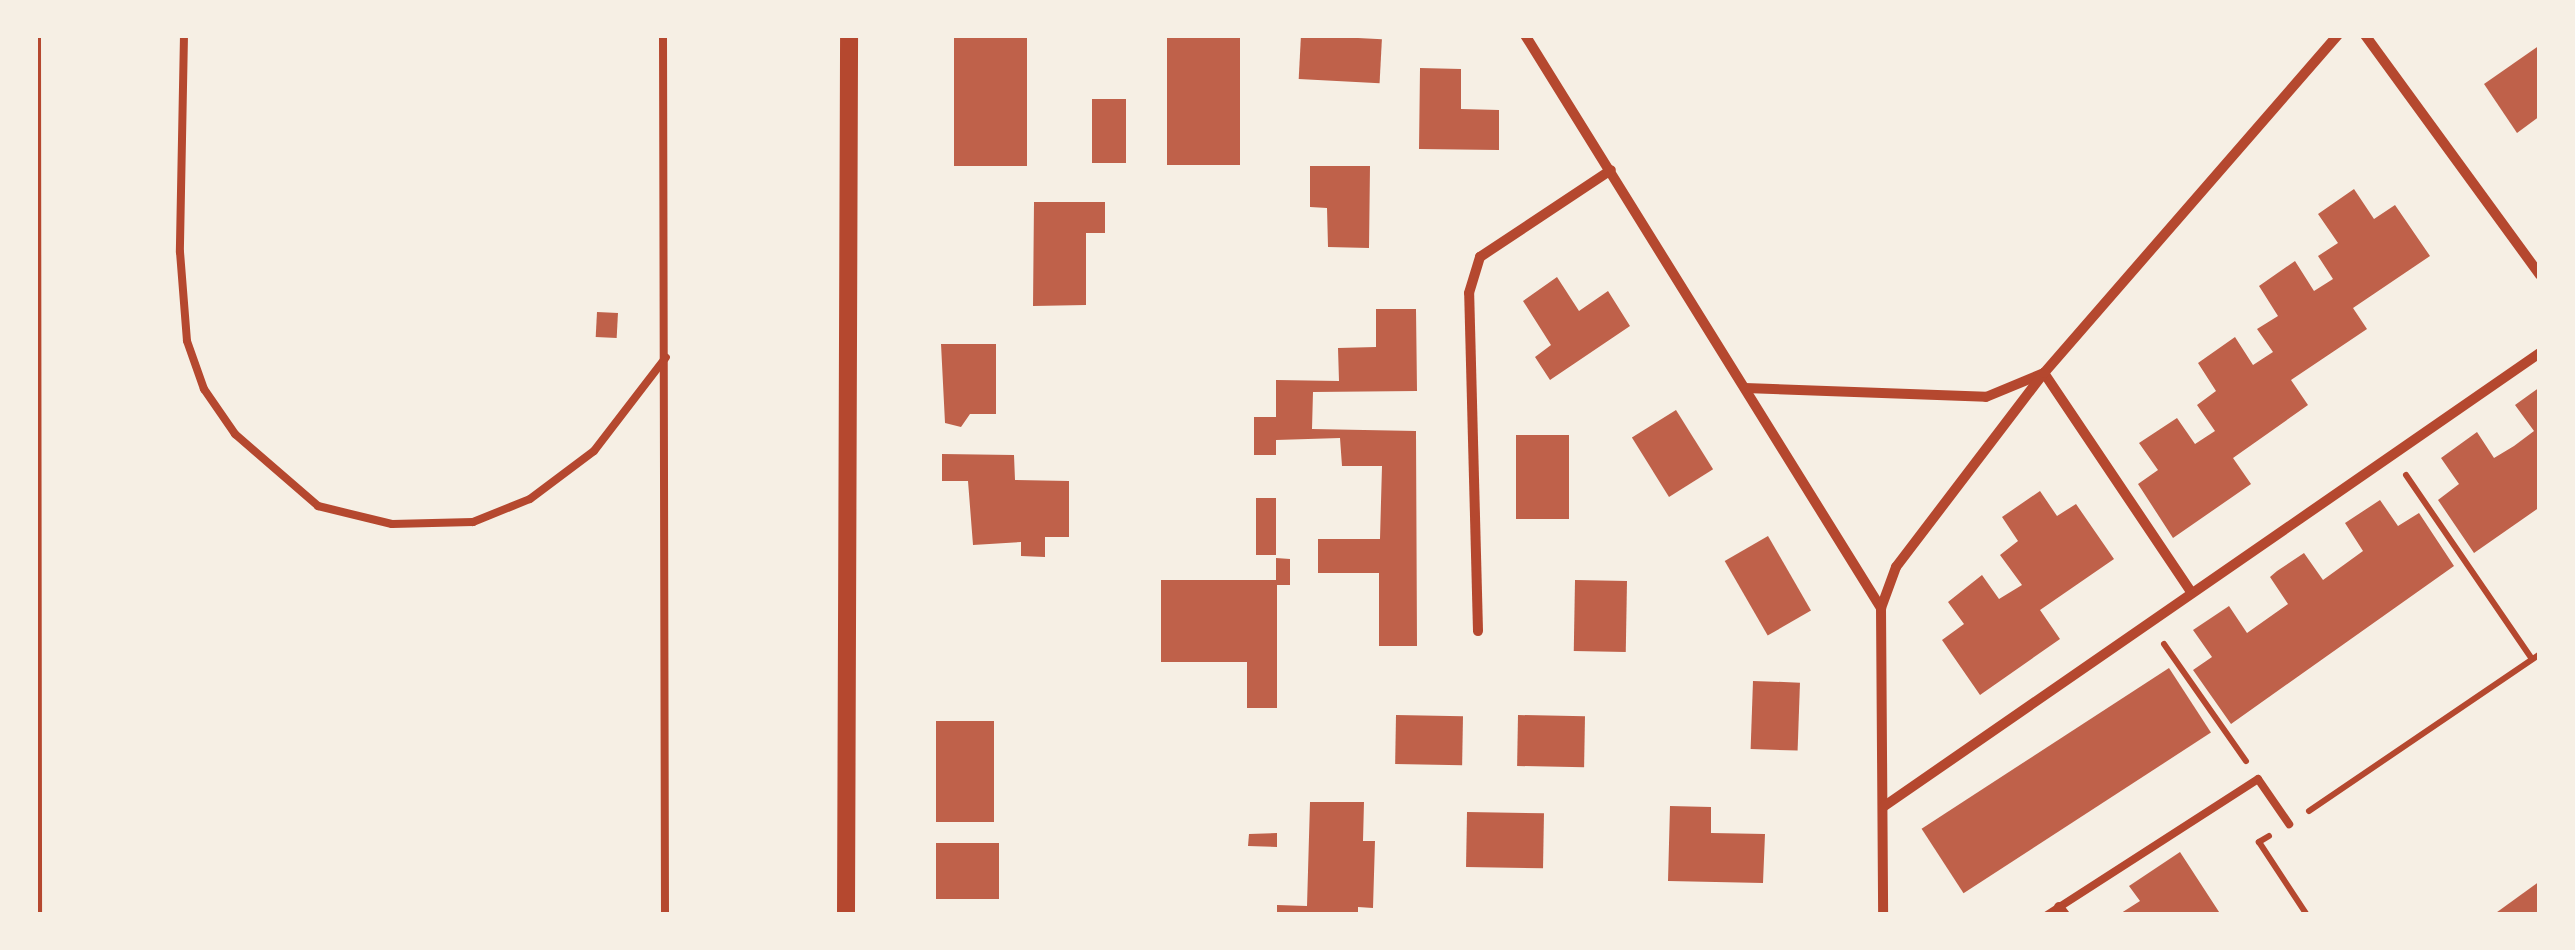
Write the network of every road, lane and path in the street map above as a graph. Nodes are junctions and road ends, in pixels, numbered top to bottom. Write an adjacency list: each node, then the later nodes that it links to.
1 (37, 35): 24 (lane)
2 (184, 35): 11 (lane)
3 (663, 35): 11 (lane)
4 (849, 35): 26 (street)
5 (1525, 35): 8 (street)
6 (2338, 35): 12 (street)
7 (2365, 35): 9 (street)
8 (1611, 170): 13 (street); 18 (street)
9 (2540, 275)
10 (2540, 353): 14 (street)
11 (666, 357): 25 (lane)
12 (2044, 373): 13 (street); 15 (street); 16 (street)
13 (1745, 388): 16 (street)
14 (2393, 454): 15 (street); 19 (path)
15 (2192, 593): 17 (street)
16 (1881, 608): 21 (street)
17 (2150, 623): 20 (path); 21 (street)
18 (1478, 632)
19 (2536, 657): 22 (path)
20 (2258, 778): 22 (lane); 23 (lane)
21 (1884, 808): 27 (street)
22 (2289, 824): 29 (path)
23 (2062, 911): 28 (lane)
24 (38, 915)
25 (664, 915)
26 (846, 915)
27 (1883, 915)
28 (2047, 915)
29 (2307, 915)

